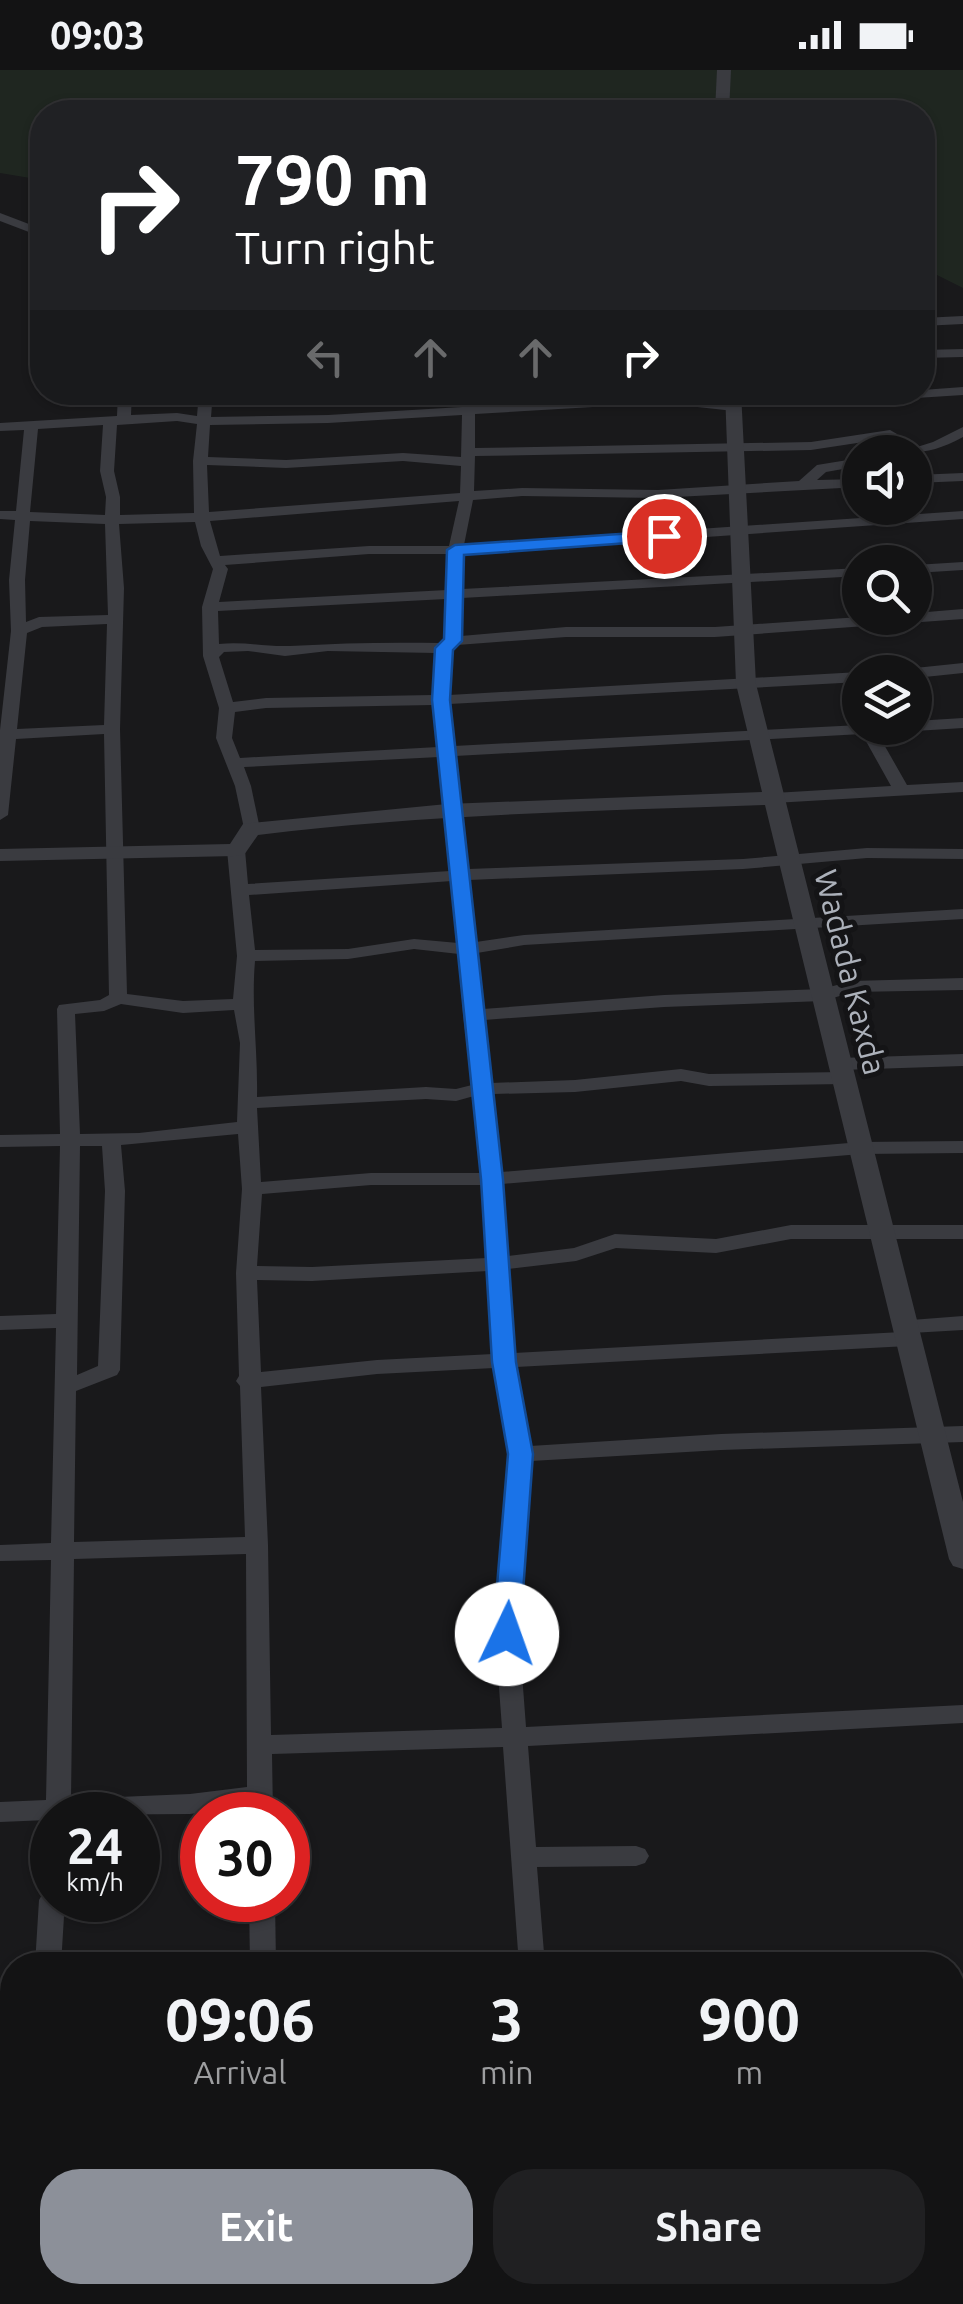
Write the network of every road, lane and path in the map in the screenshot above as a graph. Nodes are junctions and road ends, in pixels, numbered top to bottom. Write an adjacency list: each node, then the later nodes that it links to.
1 (724, 70): 2 (street)
2 (723, 100)
3 (0, 217): 4 (street)
4 (30, 228)
5 (0, 231): 6 (street)
6 (30, 231)
7 (963, 320): 8 (street)
8 (935, 321)
9 (963, 353): 10 (street)
10 (935, 354)
11 (963, 391): 12 (street)
12 (935, 393)
13 (121, 405): 19 (street)
14 (205, 405): 20 (street)
15 (468, 405): 18 (street)
16 (564, 405): 18 (street)
17 (734, 405): 25 (street, Wadada Kaxda)
18 (468, 412): 20 (street); 27 (street)
19 (117, 419): 20 (street); 21 (street); 40 (street)
20 (204, 422): 28 (street)
21 (31, 426): 22 (street); 37 (street)
22 (0, 427)
23 (963, 431): 26 (street)
24 (890, 434): 25 (street)
25 (736, 445): 27 (street); 34 (street, Wadada Kaxda)
26 (932, 446)
27 (468, 457): 28 (street); 35 (street)
28 (200, 460): 39 (street)
29 (842, 465): 33 (street)
30 (963, 477): 31 (street)
31 (932, 478)
32 (842, 483): 33 (street)
33 (803, 484): 34 (street)
34 (738, 486): 35 (street); 41 (street, Wadada Kaxda)
35 (467, 497): 39 (street); 42 (street)
36 (0, 515): 37 (street)
37 (22, 516): 40 (street); 53 (street)
38 (963, 516): 41 (street)
39 (204, 517): 40 (street); 43 (street)
40 (113, 520): 51 (street)
41 (739, 532): 42 (street); 47 (street, Wadada Kaxda)
42 (455, 550): 43 (street); 48 (street)
43 (214, 562): 49 (street)
44 (963, 566): 45 (street)
45 (932, 567)
46 (842, 573): 47 (street)
47 (741, 578): 48 (street); 52 (street, Wadada Kaxda)
48 (455, 594): 49 (street); 54 (street)
49 (210, 607): 55 (street)
50 (963, 614): 52 (street)
51 (116, 619): 53 (street); 64 (street)
52 (744, 630): 54 (street); 59 (street, Wadada Kaxda)
53 (20, 631): 67 (street)
54 (448, 645): 55 (street); 60 (street)
55 (211, 656): 61 (street)
56 (963, 668): 57 (street)
57 (932, 671)
58 (842, 679): 59 (street)
59 (746, 684): 60 (street); 66 (street, Wadada Kaxda)
60 (441, 700): 61 (street); 69 (street)
61 (227, 708): 70 (street)
62 (963, 723): 63 (street)
63 (932, 725)
64 (112, 729): 67 (street); 78 (street)
65 (842, 731): 66 (street)
66 (758, 733): 69 (street); 73 (street, Wadada Kaxda)
67 (5, 735): 75 (street)
68 (876, 745): 72 (street)
69 (447, 753): 70 (street); 74 (street)
70 (234, 763): 76 (street)
71 (963, 787): 72 (street)
72 (902, 791): 73 (street)
73 (774, 798): 74 (street); 81 (street, Wadada Kaxda)
74 (454, 811): 76 (street); 82 (street)
75 (0, 815)
76 (251, 829): 77 (street)
77 (236, 850): 78 (street); 83 (street)
78 (116, 853): 80 (street); 90 (street)
79 (963, 854): 81 (street)
80 (0, 855)
81 (789, 859): 82 (street); 85 (street, Wadada Kaxda)
82 (460, 876): 83 (street); 86 (street)
83 (241, 890): 87 (street)
84 (963, 914): 85 (street)
85 (805, 924): 86 (street); 89 (street, Wadada Kaxda)
86 (466, 949): 87 (street); 92 (street)
87 (246, 956): 91 (street)
88 (963, 984): 89 (street)
89 (823, 995): 92 (street); 94 (street, Wadada Kaxda)
90 (118, 998): 91 (street); 98 (street)
91 (242, 1004): 96 (street)
92 (472, 1015): 95 (street)
93 (963, 1060): 94 (street)
94 (842, 1071): 95 (street); 102 (street, Wadada Kaxda)
95 (480, 1090): 96 (street); 103 (street)
96 (248, 1103): 97 (street)
97 (246, 1128): 99 (street); 104 (street)
98 (70, 1137): 99 (street); 100 (street); 109 (street)
99 (111, 1138): 115 (street)
100 (0, 1141)
101 (963, 1147): 102 (street)
102 (861, 1148): 103 (street); 106 (street, Wadada Kaxda)
103 (492, 1179): 104 (street); 107 (street)
104 (252, 1189): 108 (street)
105 (963, 1232): 106 (street)
106 (882, 1234): 107 (street); 112 (street, Wadada Kaxda)
107 (494, 1264): 108 (street); 113 (street)
108 (246, 1273): 114 (street)
109 (66, 1321): 110 (street); 115 (street)
110 (0, 1323)
111 (963, 1323): 112 (street)
112 (907, 1333): 113 (street); 116 (street, Wadada Kaxda)
113 (504, 1362): 114 (street); 118 (street)
114 (247, 1381): 119 (street)
115 (64, 1388): 121 (street)
116 (932, 1434): 117 (street); 118 (street); 122 (street, Wadada Kaxda)
117 (963, 1434)
118 (520, 1454): 124 (street)
119 (257, 1545): 121 (street); 125 (street)
120 (0, 1554): 121 (street)
121 (62, 1554): 126 (street)
122 (963, 1558)
123 (963, 1714): 124 (street)
124 (516, 1737): 125 (street); 131 (street)
125 (259, 1745): 127 (street)
126 (58, 1792)
127 (260, 1792)
128 (0, 1812): 129 (street)
129 (30, 1812)
130 (636, 1856): 131 (street)
131 (526, 1858): 136 (street)
132 (51, 1922): 134 (street)
133 (262, 1922): 135 (street)
134 (49, 1952)
135 (263, 1952)
136 (531, 1952)

